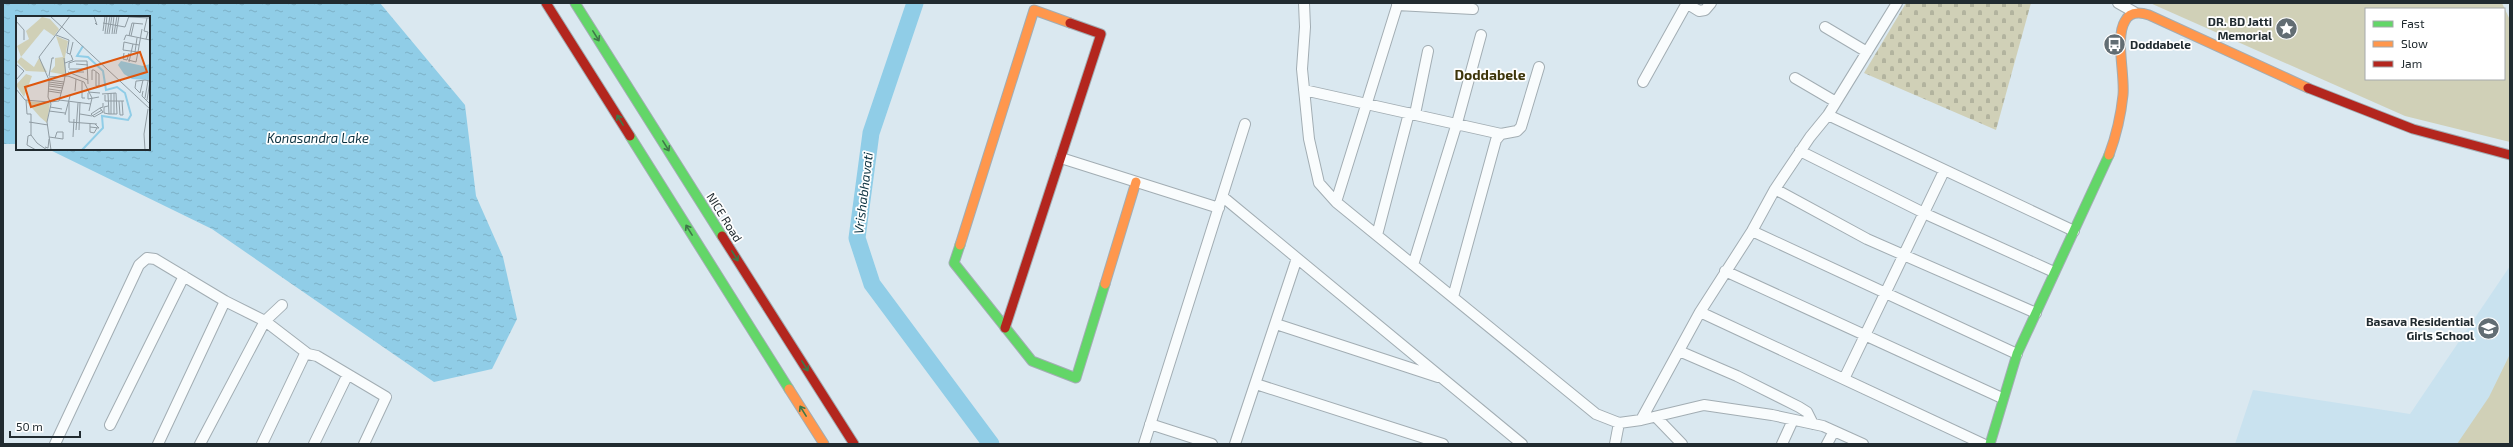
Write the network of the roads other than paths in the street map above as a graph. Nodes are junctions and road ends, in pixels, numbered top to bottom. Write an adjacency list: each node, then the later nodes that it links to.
1 (546, 3): 77 (main road, one-way to 1)
2 (576, 3): 78 (main road, NICE Road, one-way to 78)
3 (1304, 3): 18 (street)
4 (1687, 3): 5 (street); 17 (street)
5 (1711, 3)
6 (1897, 3): 14 (street)
7 (2118, 3): 10 (street)
8 (1397, 4): 9 (street); 20 (street)
9 (1473, 9)
10 (2134, 12): 27 (main road); 36 (main road)
11 (1825, 27): 14 (street)
12 (1481, 35): 23 (street)
13 (1428, 51): 21 (street)
14 (1867, 52): 19 (street)
15 (1539, 66): 25 (street)
16 (1795, 78): 19 (street)
17 (1643, 82)
18 (1304, 90): 20 (street); 33 (street)
19 (1836, 102): 22 (street)
20 (1368, 103): 21 (street); 33 (street)
21 (1412, 113): 23 (street); 38 (street)
22 (1828, 115): 26 (street); 29 (street)
23 (1457, 123): 25 (street); 41 (street)
24 (1246, 124): 32 (street)
25 (1501, 134): 46 (street)
26 (1800, 151): 31 (street); 35 (street)
27 (2510, 155)
28 (1061, 158): 30 (street); 53 (main road); 53 (main road)
29 (1944, 171): 35 (street); 36 (street)
30 (1136, 182): 34 (street); 53 (main road)
31 (1775, 189): 37 (street); 39 (street)
32 (1223, 197): 34 (street); 40 (street)
33 (1336, 202): 38 (street)
34 (1219, 208): 67 (street)
35 (1924, 213): 39 (street); 43 (street)
36 (2074, 230): 43 (main road)
37 (1752, 231): 42 (street); 45 (street)
38 (1377, 235): 41 (street)
39 (1904, 256): 45 (street); 50 (street)
40 (1297, 258): 52 (street); 59 (street)
41 (1413, 264): 46 (street)
42 (1725, 271): 49 (street); 54 (street)
43 (2054, 272): 50 (main road)
44 (184, 276): 47 (street); 69 (street); 71 (street)
45 (1886, 294): 54 (street); 57 (street)
46 (1453, 297): 66 (street)
47 (225, 300): 51 (street); 72 (street)
48 (282, 305): 51 (street)
49 (1700, 312): 55 (street); 60 (street)
50 (2036, 313): 57 (main road)
51 (265, 321): 56 (street); 73 (street)
52 (1276, 324): 59 (street); 61 (street)
53 (1005, 328)
54 (1865, 336): 60 (street); 62 (street)
55 (1679, 351): 64 (street); 68 (street)
56 (308, 354): 58 (street); 74 (street)
57 (2017, 354): 62 (main road)
58 (347, 376): 75 (street); 76 (street)
59 (1444, 379): 83 (street)
60 (1844, 380): 89 (street)
61 (1256, 384): 81 (street); 82 (street)
62 (2002, 398): 90 (main road)
63 (1656, 416): 64 (street); 65 (street); 85 (street)
64 (1641, 420): 66 (street)
65 (1793, 420): 68 (street); 86 (street)
66 (1618, 423): 84 (street)
67 (1150, 424): 79 (street); 80 (street)
68 (1813, 424): 70 (street)
69 (110, 425)
70 (1834, 431): 87 (street); 88 (street)
71 (55, 444)
72 (158, 444)
73 (200, 444)
74 (262, 444)
75 (314, 444)
76 (364, 444)
77 (824, 444)
78 (854, 444)
79 (1144, 444)
80 (1212, 444)
81 (1235, 444)
82 (1443, 444)
83 (1522, 444)
84 (1615, 444)
85 (1682, 444)
86 (1782, 444)
87 (1827, 444)
88 (1863, 444)
89 (1983, 444)
90 (1990, 444)

